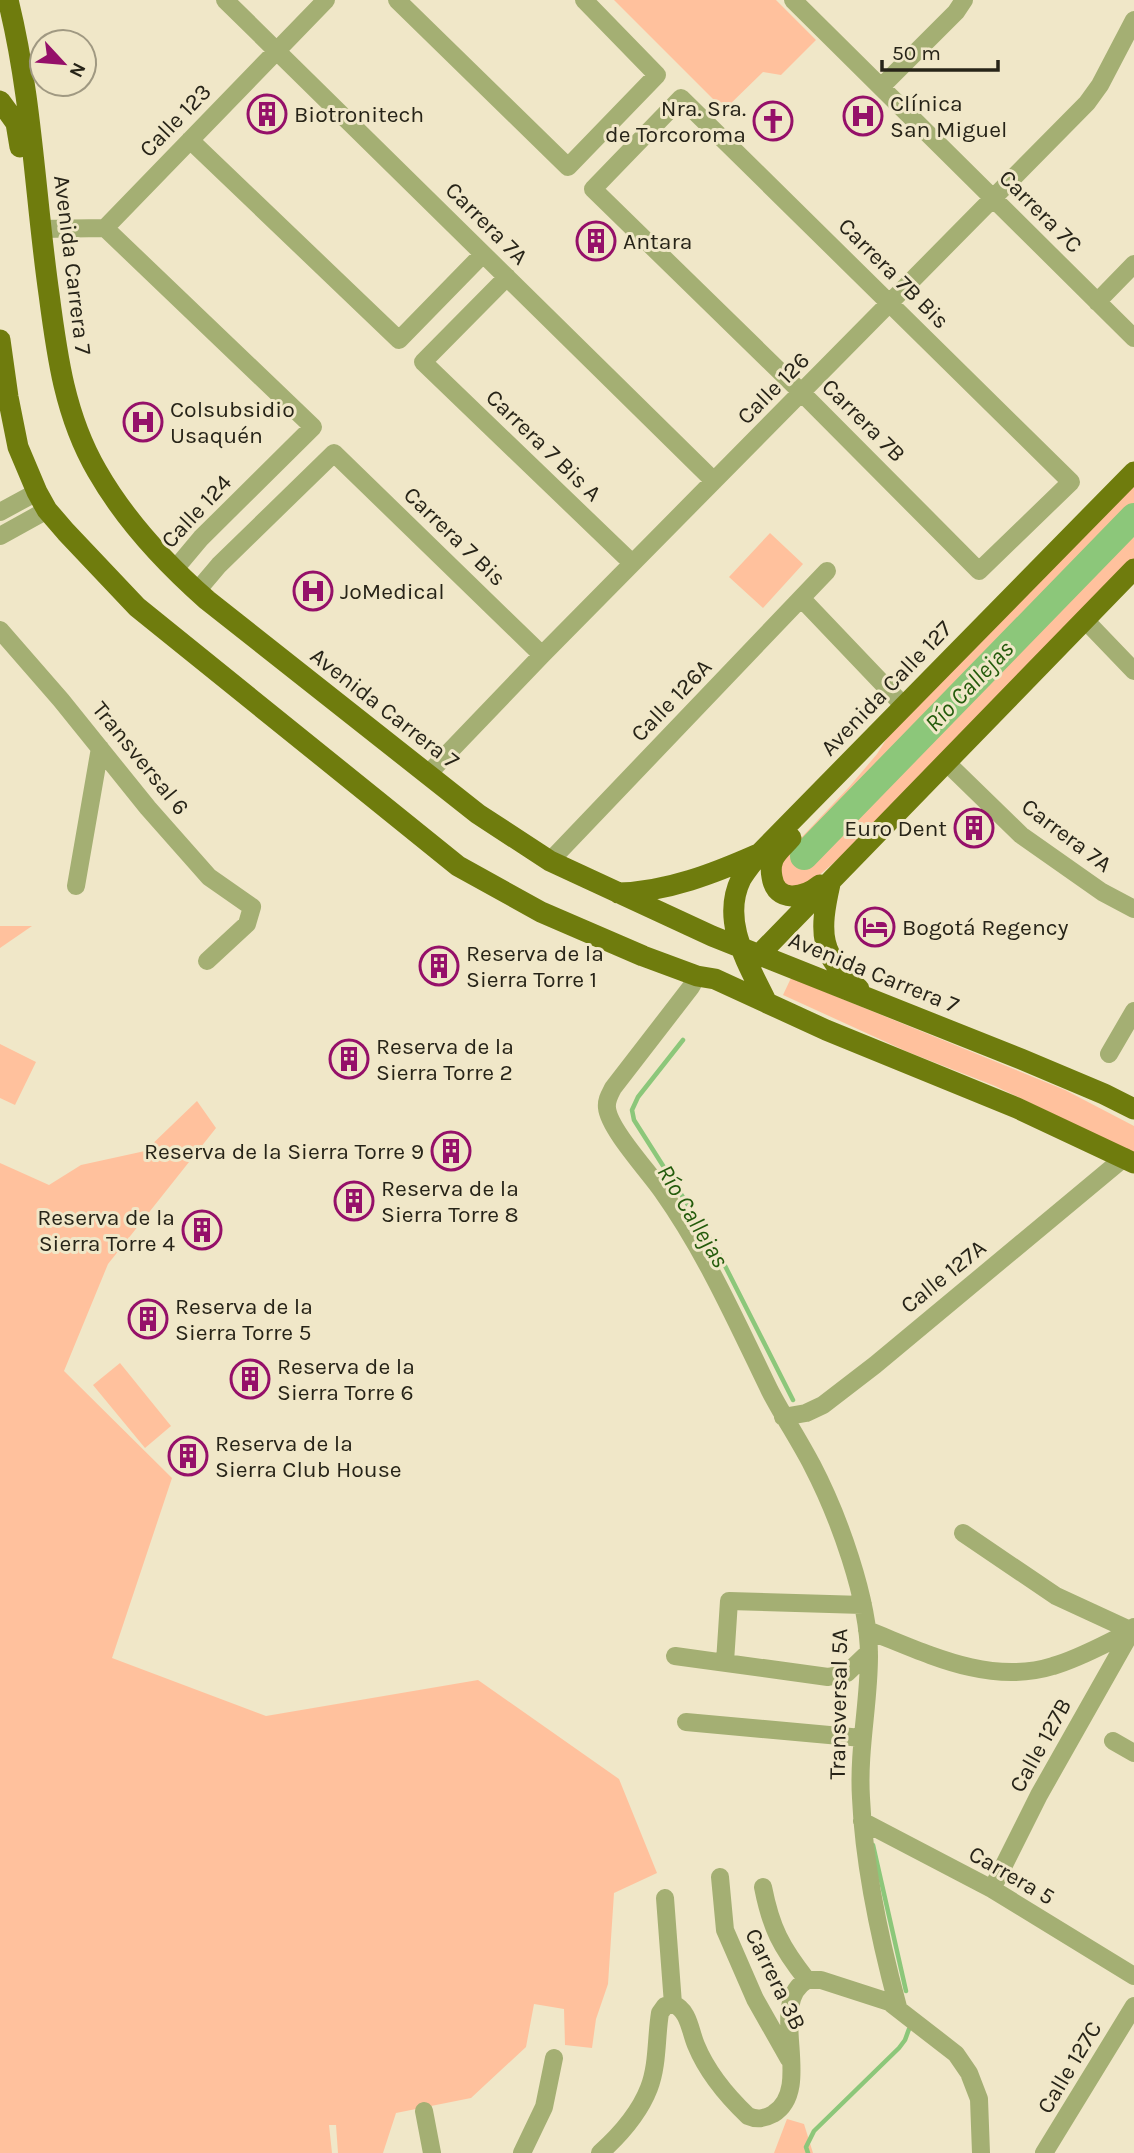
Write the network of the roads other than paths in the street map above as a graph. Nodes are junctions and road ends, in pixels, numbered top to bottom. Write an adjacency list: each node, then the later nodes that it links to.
1 (8, 0): 16 (main road, Avenida Carrera 7)
2 (225, 0): 9 (street, Carrera 7A)
3 (327, 0): 9 (street, Calle 123)
4 (397, 0): 5 (street)
5 (584, 0)
6 (793, 0): 10 (street, Carrera 7C)
7 (964, 0): 10 (street)
8 (1134, 20): 14 (street, Calle 126)
9 (277, 51): 12 (street, Calle 123); 17 (street, Carrera 7A)
10 (881, 87): 14 (street, Carrera 7C)
11 (0, 101): 19 (main road)
12 (190, 140): 15 (street, Calle 123); 17 (street)
13 (593, 189): 22 (street, Carrera 7B Bis); 25 (street, Carrera 7B)
14 (992, 197): 21 (street, Carrera 7C); 22 (street, Calle 126)
15 (105, 228): 16 (street); 32 (street, Calle 124)
16 (40, 229): 19 (main road, Avenida Carrera 7)
17 (483, 254): 20 (street, Carrera 7A)
18 (1134, 264): 21 (street)
19 (46, 276): 32 (main road, Avenida Carrera 7)
20 (506, 277): 27 (street, Carrera 7A); 31 (street, Carrera 7 Bis A)
21 (1097, 302): 23 (street, Carrera 7C)
22 (890, 303): 25 (street, Calle 126); 35 (street, Carrera 7B Bis)
23 (1134, 338)
24 (0, 340): 28 (main road)
25 (802, 393): 27 (street, Calle 126); 35 (street, Carrera 7B)
26 (1134, 472): 42 (main road, Avenida Calle 127)
27 (714, 481): 31 (street, Calle 126)
28 (42, 501): 29 (street); 30 (street); 56 (main road)
29 (0, 512)
30 (0, 536)
31 (632, 563): 40 (street, Calle 126)
32 (175, 569): 36 (main road, Avenida Carrera 7)
33 (1134, 569): 38 (main road)
34 (827, 571): 37 (street, Calle 126A)
35 (979, 571)
36 (197, 591): 40 (street, Carrera 7 Bis); 46 (main road, Avenida Carrera 7)
37 (802, 599): 42 (street); 49 (street, Calle 126A)
38 (1085, 620): 41 (street); 45 (main road)
39 (0, 630): 44 (street, Transversal 6)
40 (542, 655): 46 (street, Calle 126)
41 (1134, 671)
42 (904, 706): 43 (main road, Avenida Calle 127)
43 (879, 732): 47 (main road); 48 (main road, Avenida Calle 127)
44 (100, 748): 51 (street); 55 (street, Transversal 6)
45 (947, 763): 47 (main road); 53 (street, Carrera 7A)
46 (427, 775): 49 (main road, Avenida Carrera 7)
47 (866, 846): 50 (main road)
48 (760, 853): 52 (main road); 54 (main road, Avenida Calle 127)
49 (550, 861): 52 (main road, Avenida Carrera 7)
50 (831, 883): 54 (main road); 57 (main road)
51 (76, 886)
52 (616, 893): 54 (main road, Avenida Carrera 7)
53 (1134, 909)
54 (750, 955): 56 (main road); 57 (main road, Avenida Carrera 7); 58 (main road, Avenida Calle 127)
55 (207, 961)
56 (706, 978): 58 (main road); 63 (street, Transversal 5A)
57 (871, 1000): 61 (main road, Avenida Carrera 7)
58 (767, 1003): 62 (main road)
59 (1134, 1011): 60 (street)
60 (1109, 1054)
61 (1134, 1110)
62 (1129, 1160): 63 (street, Calle 127A)
63 (783, 1416): 65 (street, Transversal 5A)
64 (963, 1533): 67 (street)
65 (863, 1605): 66 (street, Transversal 5A); 70 (street)
66 (867, 1630): 67 (street); 68 (street, Transversal 5A)
67 (1133, 1630): 78 (street, Calle 127B)
68 (869, 1652): 70 (street); 72 (street, Transversal 5A)
69 (675, 1656): 70 (street)
70 (725, 1662)
71 (686, 1722): 72 (street)
72 (862, 1738): 75 (street, Transversal 5A)
73 (1113, 1741): 74 (street)
74 (1134, 1753)
75 (862, 1821): 78 (street, Carrera 5); 84 (street, Transversal 5A)
76 (720, 1877): 86 (street, Carrera 3B)
77 (762, 1887): 81 (street)
78 (992, 1889): 80 (street, Carrera 5)
79 (666, 1898): 82 (street)
80 (1134, 1976)
81 (807, 1980): 84 (street); 86 (street)
82 (673, 2004): 86 (street); 90 (street)
83 (1134, 2006): 92 (street, Calle 127C)
84 (898, 2007): 91 (street)
85 (554, 2059): 89 (street)
86 (789, 2059)
87 (424, 2111): 88 (street)
88 (432, 2153)
89 (522, 2153)
90 (600, 2153)
91 (981, 2153)
92 (1044, 2153)

